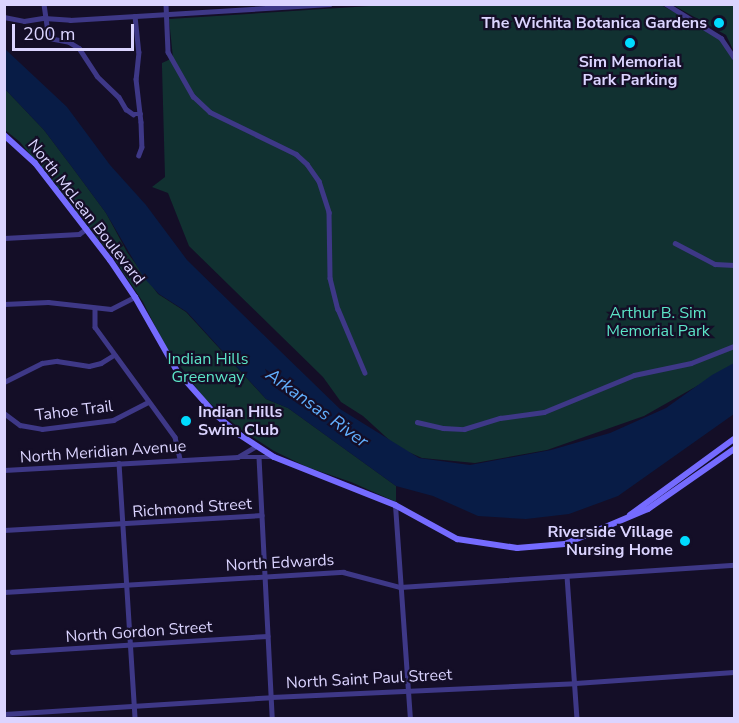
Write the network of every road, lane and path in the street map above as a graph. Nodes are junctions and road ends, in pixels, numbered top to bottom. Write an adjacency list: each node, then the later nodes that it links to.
1 (44, 4): 9 (street)
2 (166, 4): 6 (street)
3 (330, 4): 5 (street)
4 (666, 4): 10 (street)
5 (288, 6): 6 (street)
6 (166, 14): 7 (street); 23 (street)
7 (135, 16): 9 (street); 11 (street)
8 (4, 17): 9 (street)
9 (44, 18): 11 (street)
10 (735, 57)
11 (141, 114): 13 (street)
12 (4, 135): 14 (main road, North McLean Boulevard)
13 (139, 154)
14 (86, 229): 15 (street); 18 (main road, North McLean Boulevard)
15 (4, 238)
16 (675, 243): 17 (street)
17 (735, 265)
18 (135, 297): 20 (street); 29 (main road, North McLean Boulevard)
19 (4, 304): 20 (street)
20 (95, 308): 22 (street)
21 (735, 346): 27 (street)
22 (114, 355): 24 (street); 25 (street)
23 (365, 373)
24 (4, 382)
25 (148, 402): 26 (street, Tahoe Trail); 34 (street)
26 (4, 413)
27 (417, 422)
28 (735, 440): 39 (main road, North McLean Boulevard)
29 (256, 446): 31 (street, North Meridian Avenue); 33 (main road, North McLean Boulevard)
30 (735, 449): 39 (main road, North McLean Boulevard)
31 (238, 456): 32 (street, North Meridian Avenue); 34 (street, North Meridian Avenue)
32 (259, 457): 33 (street, North Meridian Avenue); 38 (street)
33 (274, 457): 37 (main road, North McLean Boulevard)
34 (180, 459): 35 (street, North Meridian Avenue)
35 (119, 463): 36 (street, North Meridian Avenue); 40 (street)
36 (4, 471)
37 (395, 505): 39 (main road, North McLean Boulevard); 46 (street)
38 (262, 515): 40 (street, Richmond Street); 43 (street)
39 (624, 519)
40 (123, 525): 41 (street, Richmond Street); 45 (street)
41 (4, 530)
42 (735, 565): 44 (street, North Edwards)
43 (265, 575): 45 (street, North Edwards); 46 (street, North Edwards); 48 (street)
44 (567, 576): 46 (street, North Edwards); 52 (street)
45 (127, 584): 47 (street, North Edwards); 49 (street)
46 (400, 587): 53 (street)
47 (4, 592)
48 (268, 636): 49 (street, North Gordon Street); 54 (street)
49 (131, 644): 50 (street, North Gordon Street); 55 (street)
50 (12, 652)
51 (735, 672): 52 (street, North Saint Paul Street)
52 (574, 683): 53 (street, North Saint Paul Street); 60 (street)
53 (408, 691): 54 (street, North Saint Paul Street); 59 (street)
54 (271, 697): 55 (street, North Saint Paul Street); 58 (street)
55 (134, 706): 56 (street, North Saint Paul Street); 57 (street)
56 (4, 714)
57 (135, 718)
58 (272, 718)
59 (410, 718)
60 (577, 718)

